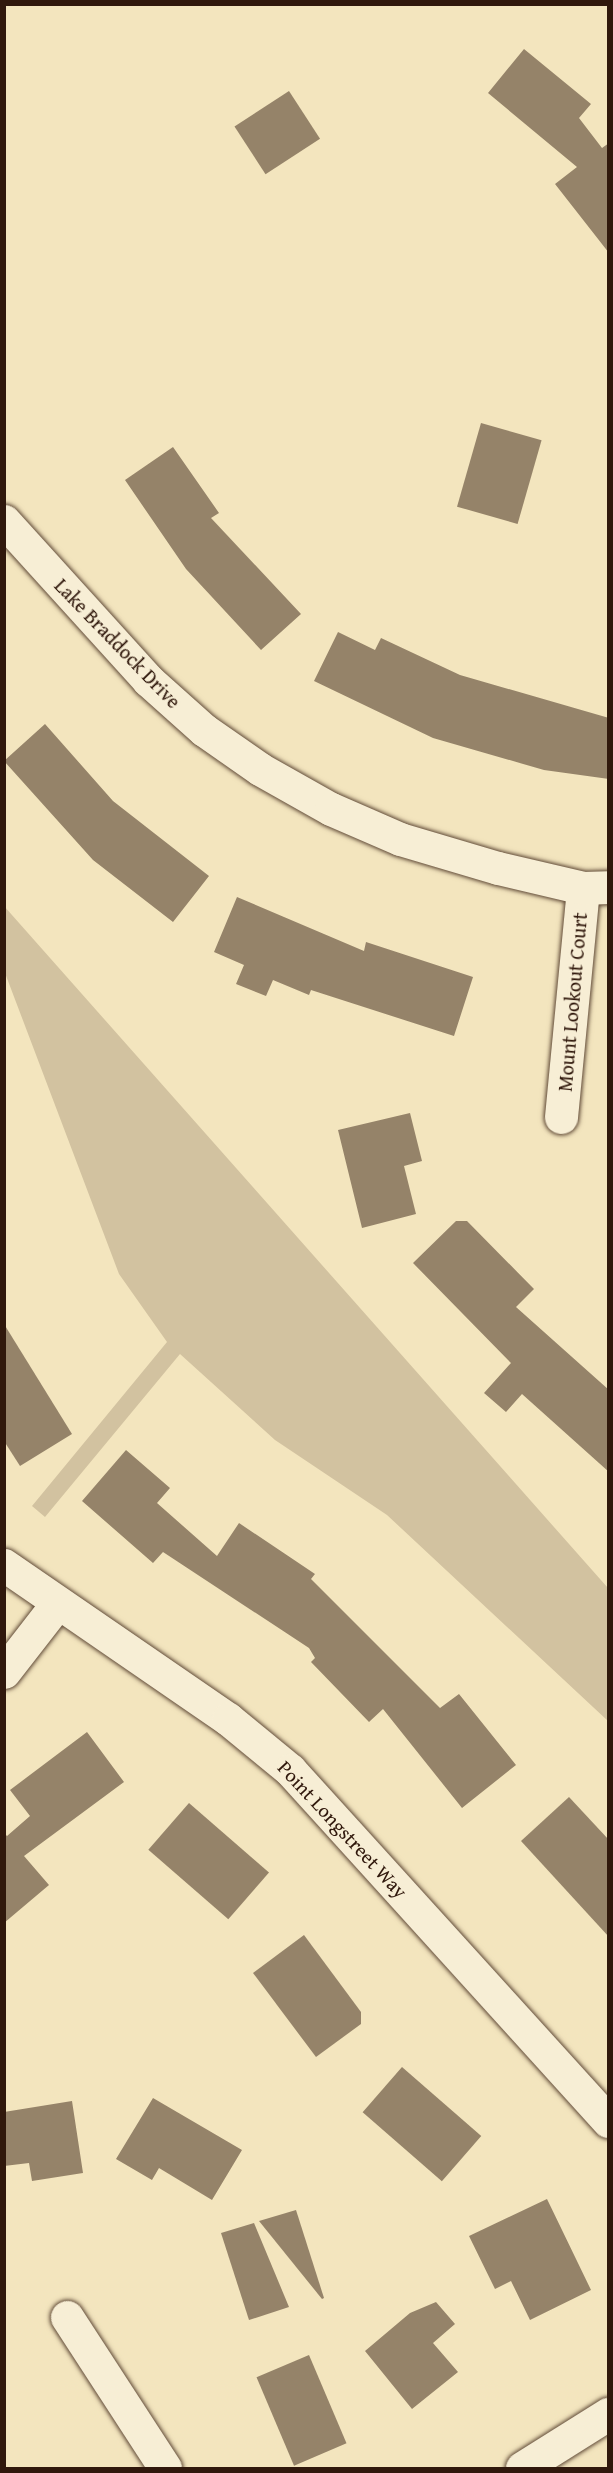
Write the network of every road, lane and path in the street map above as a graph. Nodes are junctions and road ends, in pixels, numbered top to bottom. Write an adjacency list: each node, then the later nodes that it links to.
1 (4, 521): 2 (street, Lake Braddock Drive)
2 (596, 888): 3 (street, Mount Lookout Court)
3 (561, 1117)
4 (4, 1565): 5 (street, Point Longstreet Way)
5 (56, 1605): 6 (street); 7 (street, Point Longstreet Way)
6 (4, 1672)
7 (609, 2121)
8 (67, 2317): 10 (street)
9 (609, 2414): 11 (street)
10 (165, 2469)
11 (522, 2469)

